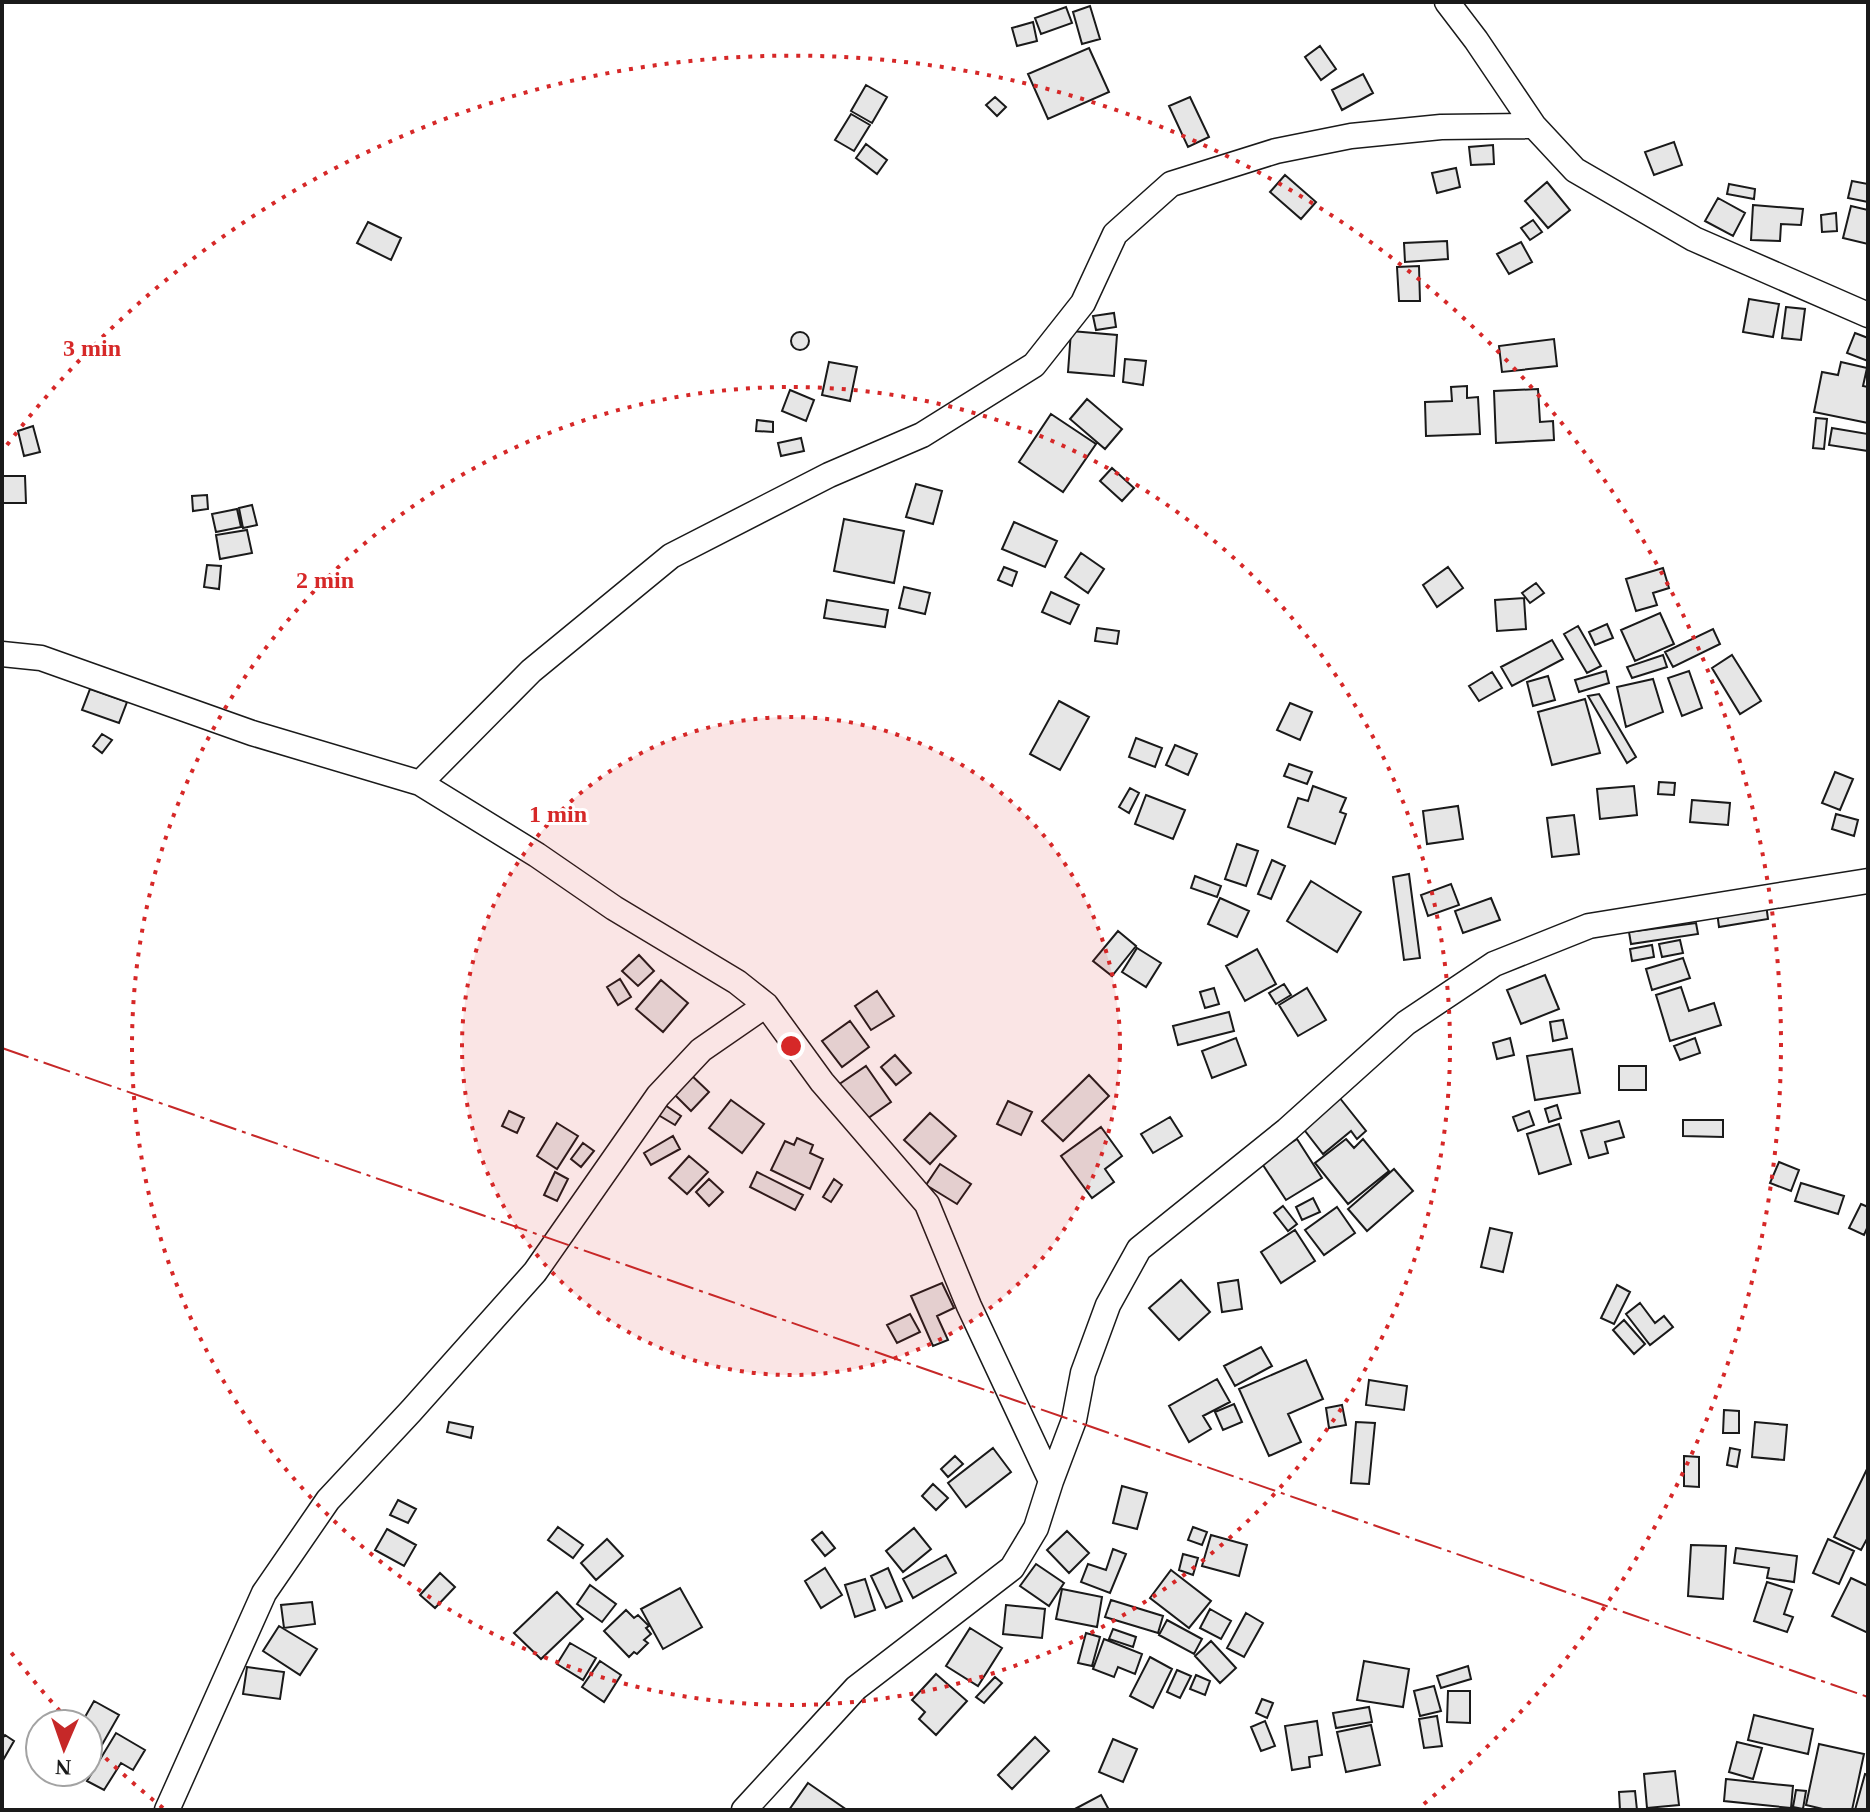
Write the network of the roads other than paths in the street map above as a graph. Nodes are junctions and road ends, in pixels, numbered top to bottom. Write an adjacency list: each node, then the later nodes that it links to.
1 (1447, 2): 2 (street)
2 (1534, 126): 3 (street); 5 (street)
3 (1868, 315)
4 (2, 654): 5 (street)
5 (420, 783): 7 (street)
6 (1868, 881): 8 (street)
7 (766, 1005): 8 (street); 9 (street)
8 (1051, 1481): 10 (street)
9 (167, 1810)
10 (744, 1810)

